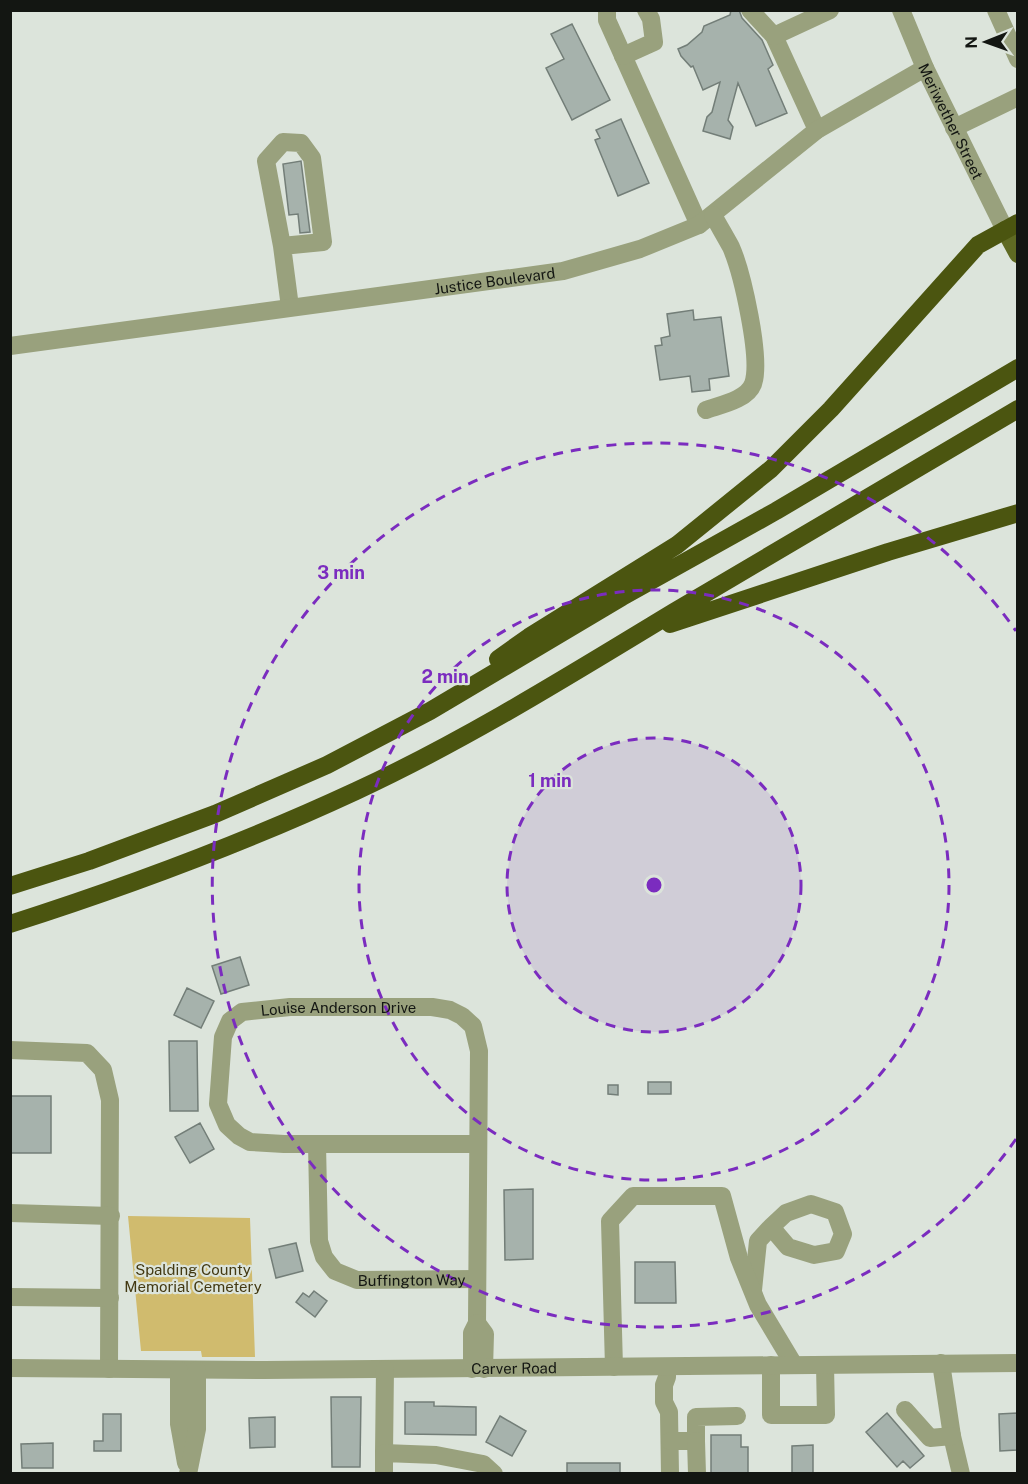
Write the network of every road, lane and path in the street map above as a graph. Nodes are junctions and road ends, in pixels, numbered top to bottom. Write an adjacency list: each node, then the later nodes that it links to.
1 (607, 10): 9 (street)
2 (646, 10): 9 (street)
3 (750, 10): 8 (street)
4 (830, 10): 7 (street)
5 (901, 10): 11 (street, Meriwether Street)
6 (996, 10): 10 (street)
7 (803, 16): 8 (street)
8 (774, 36): 14 (street)
9 (623, 56): 15 (street)
10 (1017, 59)
11 (925, 68): 13 (street, Meriwether Street); 14 (street, Justice Boulevard)
12 (1017, 97): 13 (street)
13 (954, 128): 16 (street, Meriwether Street)
14 (817, 130): 15 (street, Justice Boulevard)
15 (706, 220): 19 (street, Justice Boulevard); 23 (street)
16 (1011, 227): 18 (main road); 26 (highway)
17 (282, 246): 17 (street); 19 (street)
18 (1017, 254)
19 (290, 307): 20 (street, Justice Boulevard)
20 (10, 346)
21 (1017, 368): 26 (highway)
22 (1017, 409): 25 (highway)
23 (706, 410)
24 (1017, 513): 25 (highway)
25 (629, 640): 28 (highway)
26 (430, 711): 27 (highway)
27 (10, 886)
28 (10, 924)
29 (10, 1050): 33 (street)
30 (317, 1144): 31 (street, Louise Anderson Drive); 31 (street, Louise Anderson Drive); 35 (street, Buffington Way)
31 (478, 1144): 35 (street, Louise Anderson Drive)
32 (10, 1213): 33 (street)
33 (111, 1216): 38 (street)
34 (771, 1227): 36 (street)
35 (477, 1279): 47 (street, Louise Anderson Drive)
36 (753, 1292): 42 (street); 44 (street)
37 (10, 1297): 38 (street)
38 (110, 1298): 48 (street)
39 (941, 1363): 40 (street, Carver Road); 43 (street, Carver Road); 53 (street)
40 (1017, 1363)
41 (771, 1365): 42 (street, Carver Road); 43 (street); 50 (street, Carver Road)
42 (794, 1365): 43 (street, Carver Road)
43 (825, 1365)
44 (614, 1367): 47 (street, Carver Road); 50 (street, Carver Road)
45 (10, 1368): 48 (street, Carver Road)
46 (385, 1369): 47 (street, Carver Road); 49 (street, Carver Road); 56 (street)
47 (478, 1369)
48 (109, 1370): 49 (street, Carver Road)
49 (188, 1370): 58 (street)
50 (667, 1372): 55 (street)
51 (905, 1410): 53 (street)
52 (737, 1416): 54 (street)
53 (952, 1436): 57 (street)
54 (696, 1441): 55 (street); 62 (street)
55 (670, 1442): 61 (street)
56 (384, 1453): 59 (street); 60 (street)
57 (958, 1472)
58 (188, 1473)
59 (384, 1473)
60 (494, 1473)
61 (670, 1473)
62 (697, 1473)

